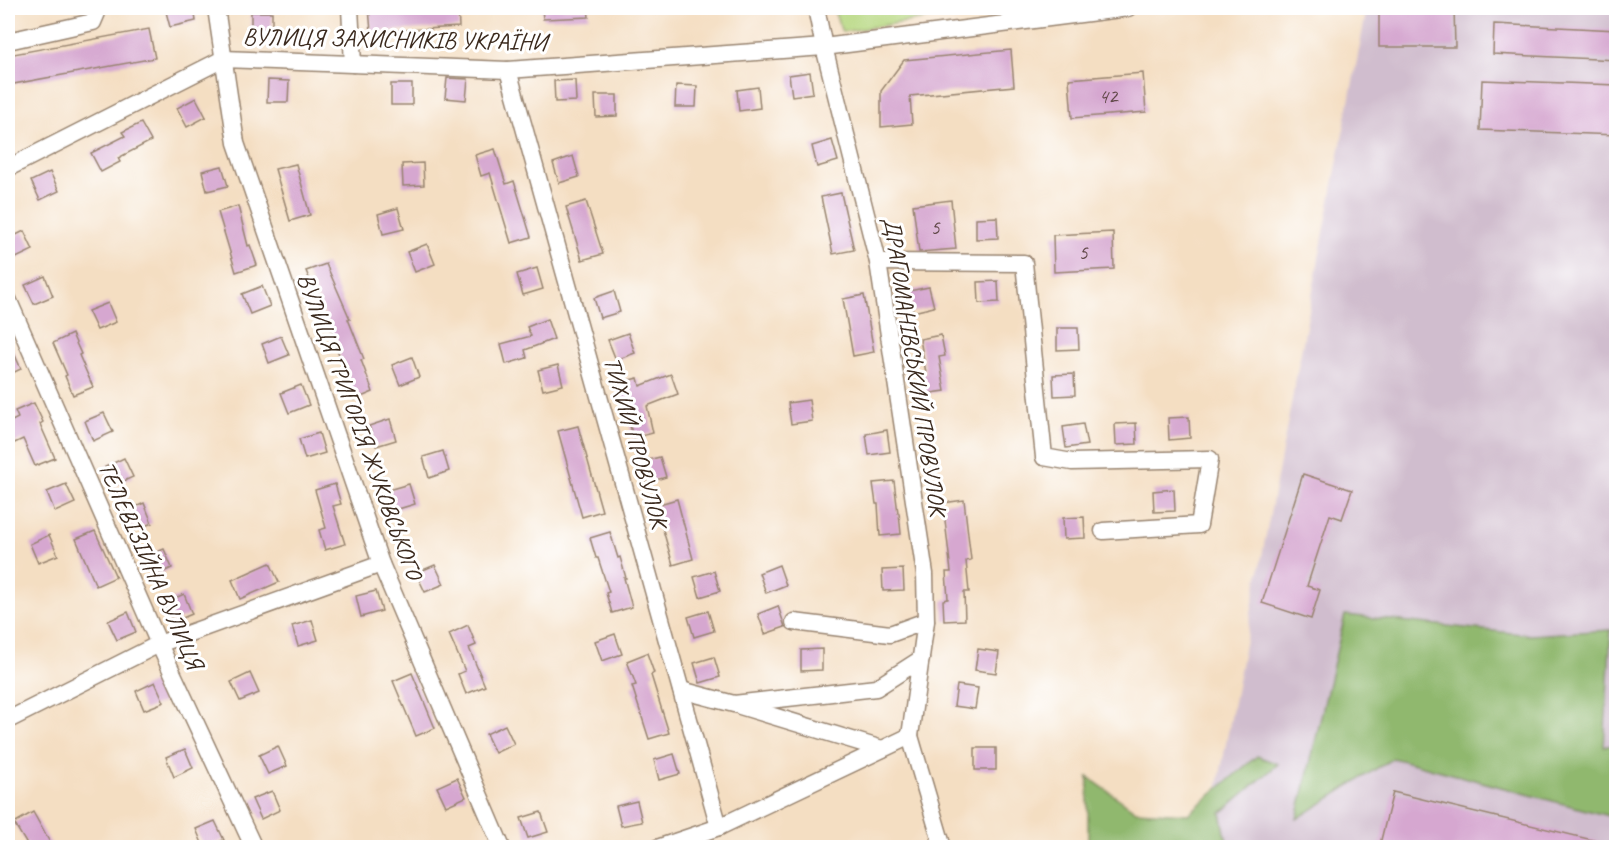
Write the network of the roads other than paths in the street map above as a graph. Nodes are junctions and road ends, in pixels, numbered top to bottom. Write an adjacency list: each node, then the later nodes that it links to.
1 (99, 8): 6 (street)
2 (216, 8): 8 (street, ВУЛИЦЯ ГРИГОРІЯ ЖУКОВСЬКОГО)
3 (350, 8): 9 (street)
4 (816, 8): 7 (street, ДРАГОМАНІВСЬКИЙ ПРОВУЛОК)
5 (1128, 8): 7 (street, ВУЛИЦЯ ЗАХИСНИКІВ УКРАЇНИ)
6 (8, 41)
7 (824, 47): 10 (street, ВУЛИЦЯ ЗАХИСНИКІВ УКРАЇНИ); 12 (street, ДРАГОМАНІВСЬКИЙ ПРОВУЛОК)
8 (223, 59): 9 (street, ВУЛИЦЯ ЗАХИСНИКІВ УКРАЇНИ); 11 (street, ВУЛИЦЯ ЗАХИСНИКІВ УКРАЇНИ); 15 (street, ВУЛИЦЯ ГРИГОРІЯ ЖУКОВСЬКОГО)
9 (353, 64): 10 (street, ВУЛИЦЯ ЗАХИСНИКІВ УКРАЇНИ)
10 (508, 70): 20 (street, ТИХИЙ ПРОВУЛОК)
11 (8, 168)
12 (878, 262): 14 (street); 16 (street, ДРАГОМАНІВСЬКИЙ ПРОВУЛОК)
13 (8, 299): 18 (street, ТЕЛЕВІЗІЙНА ВУЛИЦЯ)
14 (1103, 531)
15 (381, 564): 18 (street); 27 (street, ВУЛИЦЯ ГРИГОРІЯ ЖУКОВСЬКОГО)
16 (926, 621): 17 (street); 19 (street, ДРАГОМАНІВСЬКИЙ ПРОВУЛОК)
17 (794, 622)
18 (159, 644): 22 (street); 26 (street, ТЕЛЕВІЗІЙНА ВУЛИЦЯ)
19 (921, 658): 21 (street); 23 (street, ДРАГОМАНІВСЬКИЙ ПРОВУЛОК)
20 (681, 690): 21 (street); 25 (street, ТИХИЙ ПРОВУЛОК)
21 (734, 704): 24 (street)
22 (8, 720)
23 (910, 736): 24 (street); 29 (street)
24 (882, 749): 25 (street)
25 (719, 827): 28 (street)
26 (254, 848)
27 (502, 848)
28 (657, 848)
29 (943, 848)

